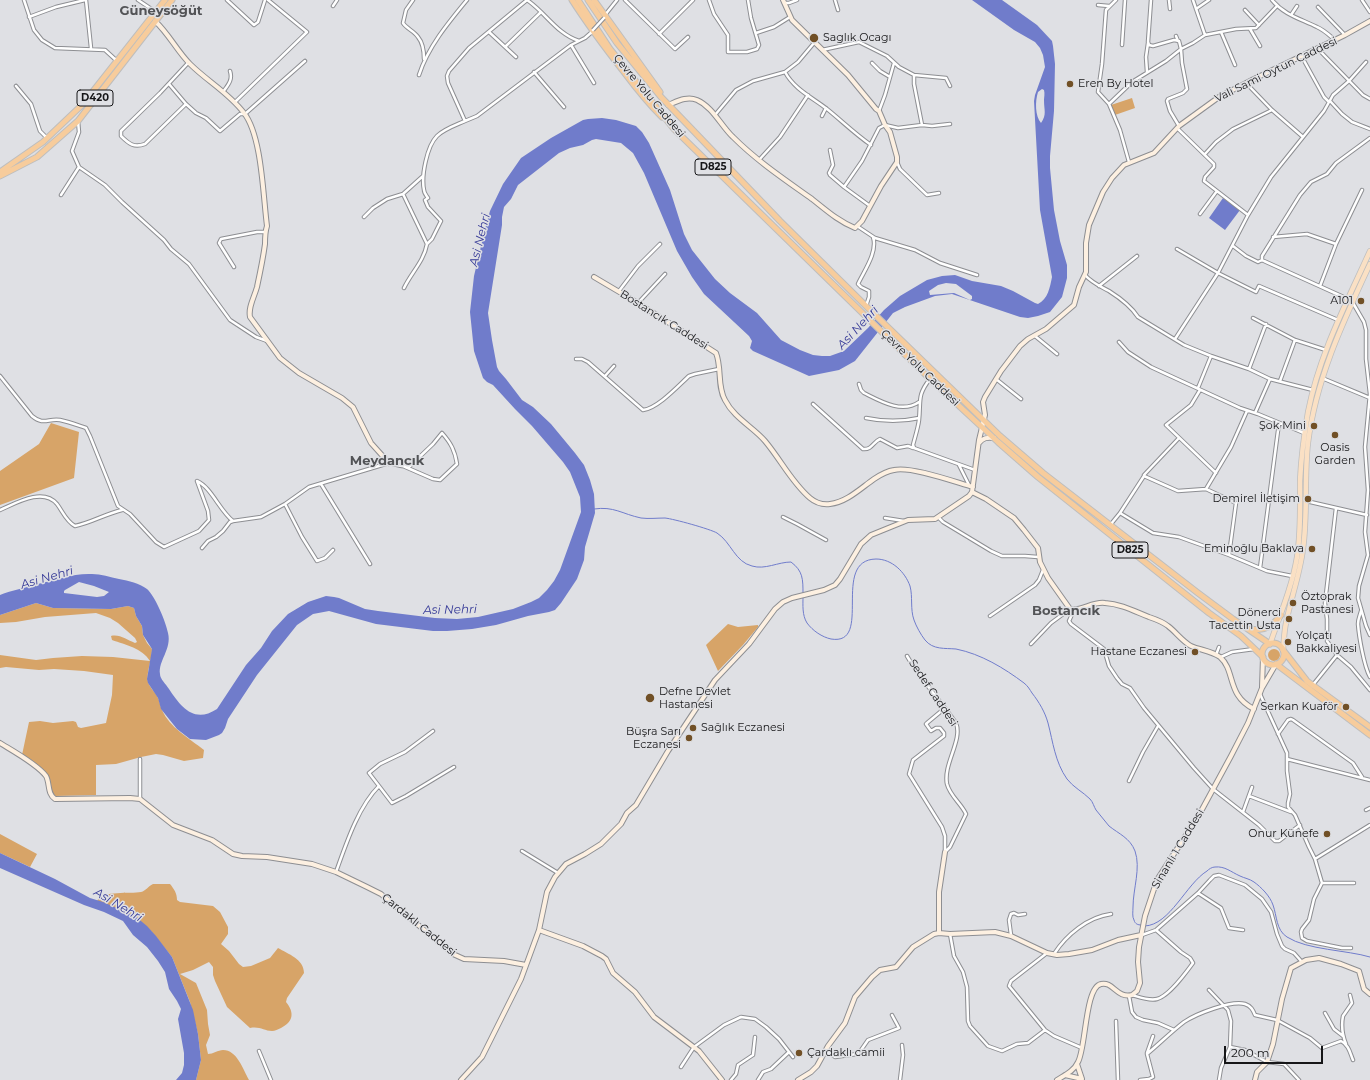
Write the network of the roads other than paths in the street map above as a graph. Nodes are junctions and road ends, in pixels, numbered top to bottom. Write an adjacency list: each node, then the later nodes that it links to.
1 (24, 0): 47 (street)
2 (85, 0): 31 (street); 72 (street)
3 (138, 0): 43 (street)
4 (165, 0): 43 (highway, D420)
5 (172, 0): 50 (highway, D420)
6 (227, 0): 7 (street)
7 (266, 0): 102 (street)
8 (337, 0): 34 (street)
9 (414, 0): 78 (street)
10 (466, 0): 78 (street)
11 (527, 0): 44 (street); 55 (street)
12 (572, 0): 54 (highway)
13 (578, 0): 120 (highway, Çevre Yolu Caddesi / D825)
14 (588, 0): 106 (highway, Çevre Yolu Caddesi / D825)
15 (594, 0): 48 (highway)
16 (617, 0): 48 (street)
17 (625, 0): 58 (street)
18 (693, 0): 58 (street)
19 (709, 0): 57 (street)
20 (748, 0): 57 (street)
21 (797, 0): 32 (street)
22 (835, 0): 41 (street)
23 (1116, 0): 35 (street)
24 (1125, 0): 69 (street)
25 (1151, 0): 66 (street)
26 (1169, 0): 39 (street)
27 (1193, 0): 40 (street)
28 (1209, 0): 40 (street)
29 (1272, 0): 36 (street)
30 (1362, 0): 45 (street)
31 (79, 1): 47 (street)
32 (783, 2): 49 (street)
33 (1098, 5): 35 (street)
34 (333, 6)
35 (1109, 6): 105 (street)
36 (1277, 6): 46 (street); 52 (street)
37 (1297, 6): 46 (street)
38 (1318, 7): 60 (street)
39 (1170, 9)
40 (1196, 9): 59 (street)
41 (838, 10)
42 (1245, 10): 52 (street)
43 (156, 12): 80 (highway, D420)
44 (542, 12): 64 (street); 71 (street)
45 (1370, 12)
46 (1291, 15): 63 (street)
47 (29, 17): 72 (street)
48 (604, 17): 54 (street, bridge); 106 (highway)
49 (790, 17): 57 (street); 67 (street)
50 (155, 21): 82 (street); 114 (highway, D420)
51 (1370, 21): 60 (street, Vali Sami Oytun Caddesi)
52 (1259, 25): 53 (street)
53 (1250, 29): 56 (street); 70 (street)
54 (593, 31): 64 (street); 120 (highway)
55 (489, 32): 71 (street); 115 (street)
56 (1221, 32): 59 (street); 85 (street)
57 (756, 33)
58 (659, 34): 62 (street)
59 (1205, 35): 73 (street)
60 (1345, 35): 63 (street, Vali Sami Oytun Caddesi)
61 (1176, 36): 65 (street)
62 (688, 37)
63 (1336, 40): 74 (street, Vali Sami Oytun Caddesi)
64 (579, 41): 68 (street)
65 (1178, 41): 66 (street); 73 (street)
66 (1148, 42): 89 (street)
67 (814, 43): 75 (street); 88 (street)
68 (571, 45): 87 (street); 94 (street)
69 (1122, 45)
70 (1260, 46)
71 (505, 47): 77 (street)
72 (91, 48): 80 (street)
73 (1181, 49): 89 (street); 119 (street)
74 (1318, 49): 76 (street, Vali Sami Oytun Caddesi); 93 (street)
75 (822, 50): 84 (street); 110 (street)
76 (1302, 57): 95 (street, Vali Sami Oytun Caddesi); 103 (street)
77 (516, 58)
78 (424, 59): 90 (street)
79 (305, 61): 111 (street)
80 (117, 62): 123 (highway, D420)
81 (1366, 62): 93 (street)
82 (188, 63): 96 (street); 99 (street)
83 (872, 63): 92 (street)
84 (894, 63): 91 (street); 92 (street)
85 (1235, 65)
86 (230, 71): 99 (street)
87 (534, 72): 107 (street); 115 (street)
88 (785, 72): 100 (street); 112 (street)
89 (1147, 72): 105 (street)
90 (419, 75)
91 (914, 75): 98 (street); 118 (street)
92 (890, 77): 110 (street)
93 (1350, 81): 101 (street); 103 (street)
94 (594, 83)
95 (1246, 83): 109 (street); 119 (street, Vali Sami Oytun Caddesi)
96 (169, 84): 104 (street); 104 (street)
97 (16, 86): 123 (street)
98 (950, 86)
99 (223, 92): 102 (street)
100 (808, 95): 108 (street); 128 (street)
101 (1370, 99)
102 (235, 102): 111 (street)
103 (1330, 102): 121 (street); 122 (street)
104 (186, 104): 111 (street)
105 (1109, 104): 130 (street)
106 (668, 105): 112 (street); 170 (highway, Çevre Yolu Caddesi / D825)
107 (564, 107)
108 (826, 108): 113 (street); 125 (street)
109 (1272, 110): 122 (street); 127 (street)
110 (879, 111): 117 (street)
111 (245, 114): 146 (street)
112 (715, 116): 128 (street)
113 (822, 116)
114 (78, 120): 131 (street); 133 (highway, D420)
115 (465, 121): 134 (street)
116 (950, 124): 118 (street)
117 (885, 125): 118 (street); 125 (street); 129 (street)
118 (922, 125)
119 (1178, 127): 127 (street); 130 (street, Vali Sami Oytun Caddesi)
120 (674, 129): 190 (highway, Çevre Yolu Caddesi / D825)
121 (1370, 129)
122 (1303, 137): 143 (street)
123 (47, 138): 132 (highway, D420)
124 (1370, 138): 148 (street)
125 (871, 145): 135 (street)
126 (830, 150): 135 (street)
127 (1205, 154): 137 (street)
128 (758, 160): 145 (street)
129 (896, 162): 138 (street); 141 (street)
130 (1129, 162): 162 (street, Vali Sami Oytun Caddesi)
131 (79, 167): 140 (street); 177 (street)
132 (0, 172)
133 (0, 176)
134 (423, 176): 139 (street); 149 (street)
135 (844, 187): 141 (street)
136 (1362, 190): 151 (street)
137 (1217, 191): 142 (street); 143 (street)
138 (939, 193)
139 (403, 194): 144 (street); 149 (street)
140 (61, 195)
141 (870, 206): 145 (street)
142 (1200, 214)
143 (1248, 215): 152 (street)
144 (364, 216)
145 (857, 226): 147 (street)
146 (265, 232): 158 (street); 177 (street)
147 (873, 237): 161 (street); 170 (street)
148 (1273, 237): 151 (street); 156 (street)
149 (427, 244): 166 (street)
150 (660, 244): 167 (street)
151 (1336, 244): 165 (street)
152 (1233, 246): 156 (street); 159 (street)
153 (1178, 249): 159 (street)
154 (1370, 251): 168 (main road)
155 (1137, 256): 164 (street)
156 (1262, 260): 165 (street)
157 (1370, 266): 168 (main road)
158 (234, 267)
159 (1218, 273): 172 (street); 175 (street)
160 (665, 274): 169 (street)
161 (977, 275)
162 (1085, 275): 164 (street); 174 (street, Vali Sami Oytun Caddesi)
163 (594, 277): 167 (street, Bostancık Caddesi)
164 (1099, 286): 175 (street)
165 (1320, 286): 168 (street)
166 (404, 288)
167 (619, 291): 169 (street, Bostancık Caddesi)
168 (1350, 301): 172 (main road); 179 (street); 189 (main road)
169 (638, 303): 185 (street, Bostancık Caddesi)
170 (866, 306): 207 (highway, Çevre Yolu Caddesi / D825)
171 (1253, 318): 173 (street)
172 (1339, 320): 180 (main road)
173 (1266, 324): 176 (street); 186 (street)
174 (1035, 335): 181 (street); 191 (street, Vali Sami Oytun Caddesi)
175 (1175, 339): 182 (street)
176 (1295, 340): 180 (street); 193 (street)
177 (268, 342): 217 (street)
178 (1120, 342): 195 (street)
179 (1368, 342): 197 (street)
180 (1326, 350): 196 (main road)
181 (1058, 354)
182 (1210, 356): 186 (street); 195 (street)
183 (576, 359): 188 (street)
184 (614, 366): 188 (street)
185 (719, 369): 188 (street); 226 (street, Bostancık Caddesi)
186 (1249, 369): 192 (street)
187 (0, 376): 233 (street)
188 (605, 376)
189 (1322, 378): 198 (street); 229 (main road)
190 (930, 379): 200 (street); 209 (highway, Çevre Yolu Caddesi / D825)
191 (996, 379): 199 (street); 207 (street, Vali Sami Oytun Caddesi)
192 (1270, 379): 193 (street); 204 (street)
193 (1280, 381): 196 (street)
194 (859, 384): 200 (street)
195 (1199, 389): 202 (street); 211 (street)
196 (1313, 390): 210 (main road)
197 (1370, 391): 198 (street)
198 (1370, 398): 203 (street)
199 (1021, 399)
200 (919, 402): 206 (street)
201 (813, 404): 216 (street)
202 (1246, 411): 204 (street); 223 (street)
203 (1370, 411): 213 (street)
204 (1255, 413): 208 (street)
205 (866, 418): 206 (street)
206 (919, 418): 216 (street)
207 (984, 420): 209 (street); 241 (highway, Çevre Yolu Caddesi / D825)
208 (1278, 423): 210 (street); 249 (street)
209 (981, 426): 212 (highway, Çevre Yolu Caddesi / D825); 215 (street)
210 (1304, 433): 243 (main road)
211 (1179, 438): 223 (street); 224 (street)
212 (994, 439): 215 (street); 261 (highway, Çevre Yolu Caddesi / D825)
213 (1366, 440): 214 (street); 219 (street)
214 (1370, 441)
215 (979, 444): 222 (street)
216 (914, 448): 218 (street)
217 (388, 463): 220 (street); 225 (street)
218 (959, 464): 222 (street); 226 (street)
219 (1366, 465): 221 (street); 235 (street)
220 (403, 466): 220 (street)
221 (1370, 466)
222 (975, 470): 226 (street)
223 (1216, 473): 227 (street)
224 (1144, 476): 227 (street); 234 (street)
225 (321, 484): 230 (street); 248 (street)
226 (971, 486): 228 (street)
227 (1206, 489): 246 (street)
228 (972, 492): 237 (street); 247 (street)
229 (1305, 501): 231 (street); 243 (main road)
230 (285, 504): 239 (street); 245 (street)
231 (1336, 508): 235 (street); 263 (street)
232 (0, 510): 233 (street)
233 (122, 510): 239 (street)
234 (1120, 513): 241 (street); 246 (street)
235 (1367, 515): 253 (street)
236 (783, 517): 242 (street)
237 (938, 517): 240 (street); 247 (street)
238 (885, 518): 240 (street)
239 (233, 521): 244 (street)
240 (906, 521): 302 (street)
241 (1111, 524): 256 (highway, Çevre Yolu Caddesi / D825)
242 (826, 540)
243 (1302, 540): 251 (main road); 262 (main road)
244 (202, 548)
245 (333, 550)
246 (1229, 555): 249 (street)
247 (1038, 557): 250 (street)
248 (370, 564)
249 (1260, 568): 251 (street)
250 (1044, 570): 252 (street); 255 (street)
251 (1293, 576): 254 (main road)
252 (1072, 610): 258 (street); 265 (street); 275 (street)
253 (1361, 610): 257 (street); 268 (street)
254 (1281, 615): 256 (highway); 259 (main road)
255 (990, 616)
256 (1247, 628): 259 (highway, Çevre Yolu Caddesi / D825)
257 (1370, 635)
258 (1031, 644)
259 (1270, 644): 262 (highway); 266 (highway)
260 (1219, 647): 265 (street)
261 (1254, 649): 265 (street); 266 (highway, Çevre Yolu Caddesi / D825)
262 (1283, 650): 267 (highway); 269 (highway)
263 (1337, 655): 269 (street); 271 (street)
264 (908, 656): 273 (street, Sedef Caddesi)
265 (1218, 656): 274 (street)
266 (1263, 657): 267 (highway); 270 (street)
267 (1276, 664): 270 (street, Sinanlı 1 Caddesi); 279 (highway)
268 (1370, 677)
269 (1312, 686): 276 (highway)
270 (1262, 688): 272 (street, Sinanlı 1 Caddesi)
271 (1370, 690)
272 (1260, 694): 274 (street, Sinanlı 1 Caddesi); 278 (street)
273 (945, 708): 299 (street, Sedef Caddesi); 299 (street)
274 (1254, 709): 289 (street, Sinanlı 1 Caddesi)
275 (1158, 726): 286 (street); 289 (street)
276 (1370, 727)
277 (432, 731): 287 (street)
278 (1278, 734): 282 (street); 284 (street)
279 (1370, 735)
280 (0, 743): 291 (street)
281 (140, 759): 291 (street)
282 (1287, 759): 284 (street); 295 (street)
283 (454, 767): 287 (street)
284 (1362, 777): 285 (street)
285 (1370, 780)
286 (1130, 781)
287 (379, 786): 301 (street)
288 (1252, 787): 290 (street)
289 (1213, 789): 294 (street); 312 (street, Sinanlı 1 Caddesi)
290 (1249, 796): 294 (street); 295 (street)
291 (140, 799): 301 (street, Çardaklı Caddesi)
292 (1370, 808): 293 (street)
293 (1366, 810)
294 (1243, 812): 296 (street)
295 (1292, 812): 296 (street)
296 (1300, 825): 300 (street)
297 (1370, 826): 300 (street)
298 (522, 851): 302 (street)
299 (945, 852): 311 (street, Sedef Caddesi)
300 (1314, 859): 303 (street)
301 (336, 872): 319 (street, Çardaklı Caddesi)
302 (558, 873): 308 (street)
303 (1322, 883): 304 (street); 315 (street)
304 (1354, 883)
305 (1198, 892): 309 (street); 310 (street); 318 (street)
306 (1025, 914): 314 (street)
307 (1111, 914): 317 (street)
308 (539, 930): 319 (street); 336 (street)
309 (1156, 930): 312 (street); 323 (street)
310 (1243, 930)
311 (939, 933): 313 (street); 339 (street)
312 (1142, 933): 317 (street); 323 (street, Sinanlı 1 Caddesi)
313 (950, 934): 314 (street); 329 (street)
314 (1011, 936): 316 (street)
315 (1351, 948)
316 (1047, 953): 317 (street); 329 (street)
317 (1053, 954)
318 (1302, 962): 321 (street); 328 (street)
319 (526, 965): 351 (street)
320 (1209, 990): 324 (street)
321 (1370, 994)
322 (1350, 995): 332 (street)
323 (1130, 996): 330 (street); 338 (street)
324 (1225, 1006): 328 (street); 330 (street); 337 (street)
325 (1325, 1013): 332 (street)
326 (892, 1015): 339 (street)
327 (1116, 1020): 358 (street)
328 (1277, 1020): 334 (street); 345 (street)
329 (1044, 1030): 338 (street)
330 (1174, 1030): 342 (street)
331 (1152, 1036): 342 (street)
332 (1343, 1036): 334 (street)
333 (755, 1037): 353 (street)
334 (1346, 1044): 344 (street)
335 (902, 1045): 356 (street)
336 (694, 1046): 341 (street); 347 (street); 352 (street)
337 (1230, 1047): 345 (street); 360 (street)
338 (1082, 1048): 346 (street)
339 (825, 1050): 355 (street)
340 (259, 1051): 350 (street)
341 (789, 1052): 343 (street); 354 (street)
342 (1146, 1054): 359 (street)
343 (793, 1057)
344 (1353, 1060)
345 (1267, 1062): 361 (street); 362 (street)
346 (1077, 1064): 348 (street); 349 (street)
347 (681, 1067)
348 (1066, 1075): 349 (street); 357 (street)
349 (1082, 1079)
350 (270, 1080)
351 (460, 1080)
352 (722, 1080)
353 (731, 1080)
354 (758, 1080)
355 (798, 1080)
356 (900, 1080)
357 (1057, 1080)
358 (1118, 1080)
359 (1140, 1080)
360 (1219, 1080)
361 (1255, 1080)
362 (1299, 1080)

